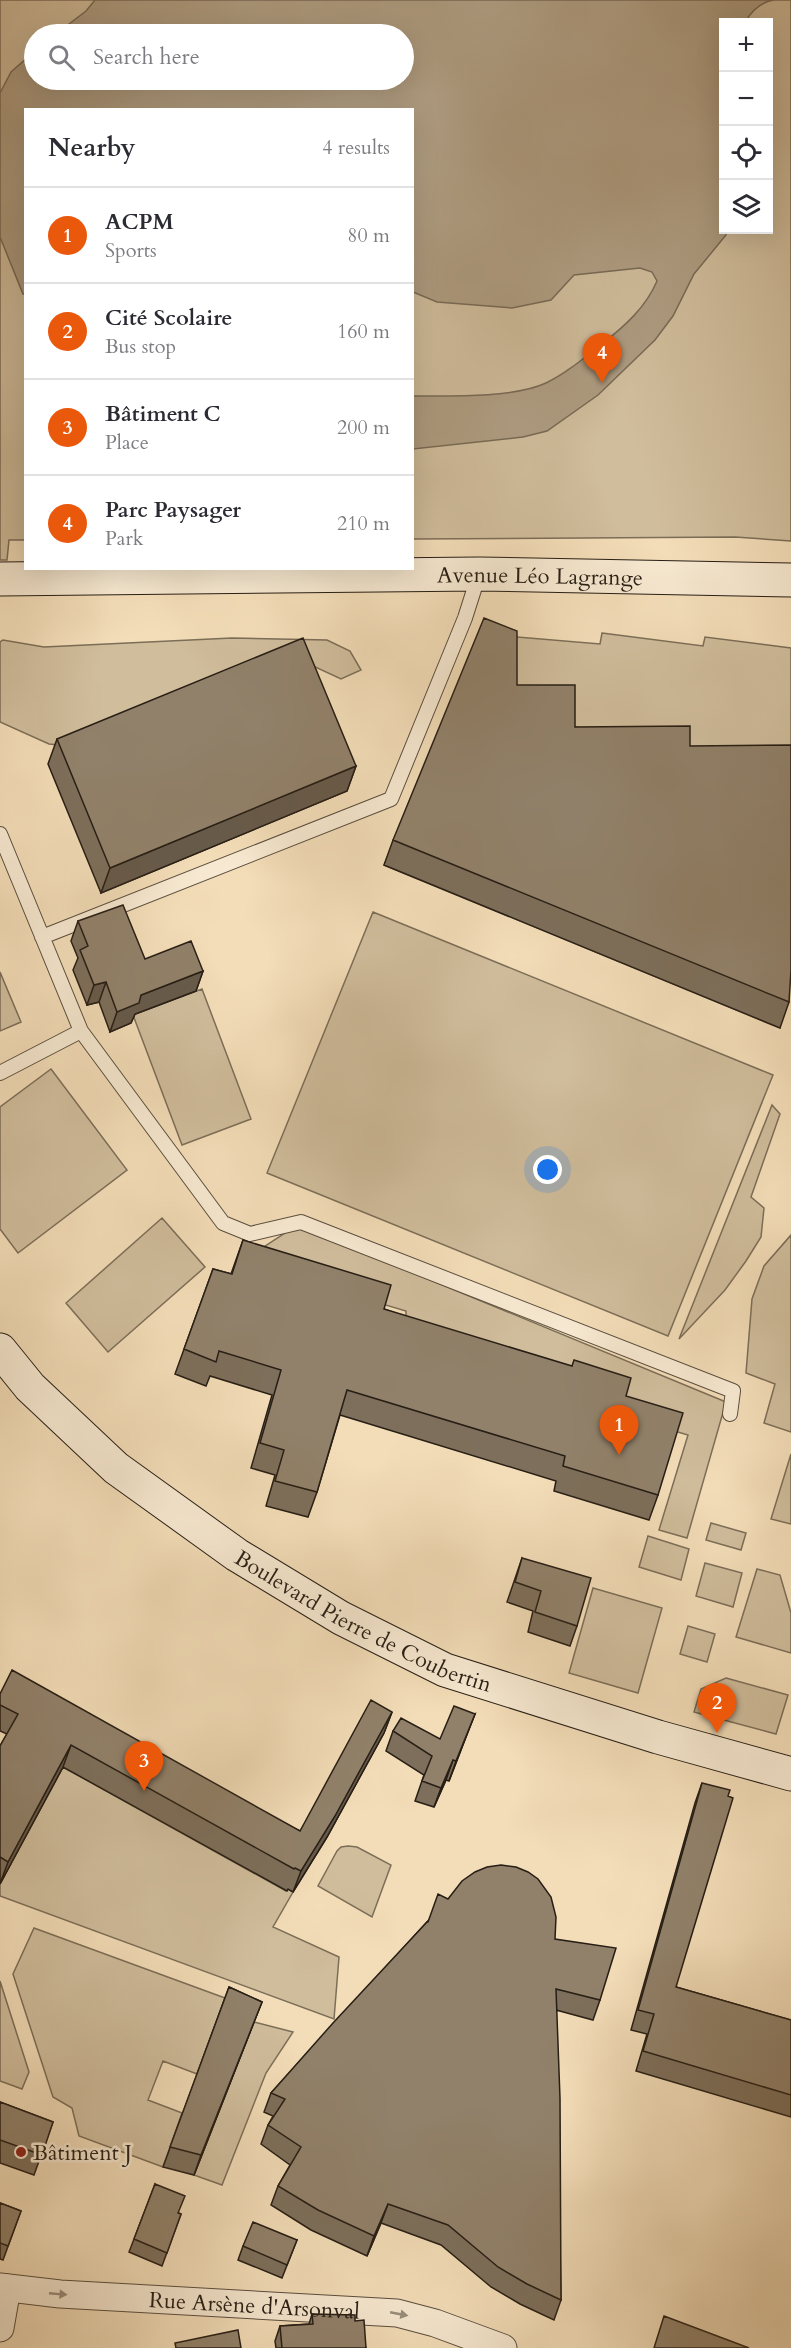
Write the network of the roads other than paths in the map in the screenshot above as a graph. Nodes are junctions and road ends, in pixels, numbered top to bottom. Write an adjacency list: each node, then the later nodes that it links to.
1 (479, 574): 2 (street, Avenue Léo Lagrange); 3 (street, Avenue Léo Lagrange); 5 (lane)
2 (0, 579)
3 (791, 580)
4 (0, 834): 5 (lane)
5 (42, 937): 6 (lane)
6 (81, 1031): 7 (lane); 9 (lane)
7 (0, 1073)
8 (0, 1350): 10 (street, Boulevard Pierre de Coubertin)
9 (730, 1414)
10 (791, 1774)
11 (3, 2288): 12 (street); 13 (street, Rue Arsène d'Arsonval, one-way to 13)
12 (0, 2328)
13 (503, 2348)

